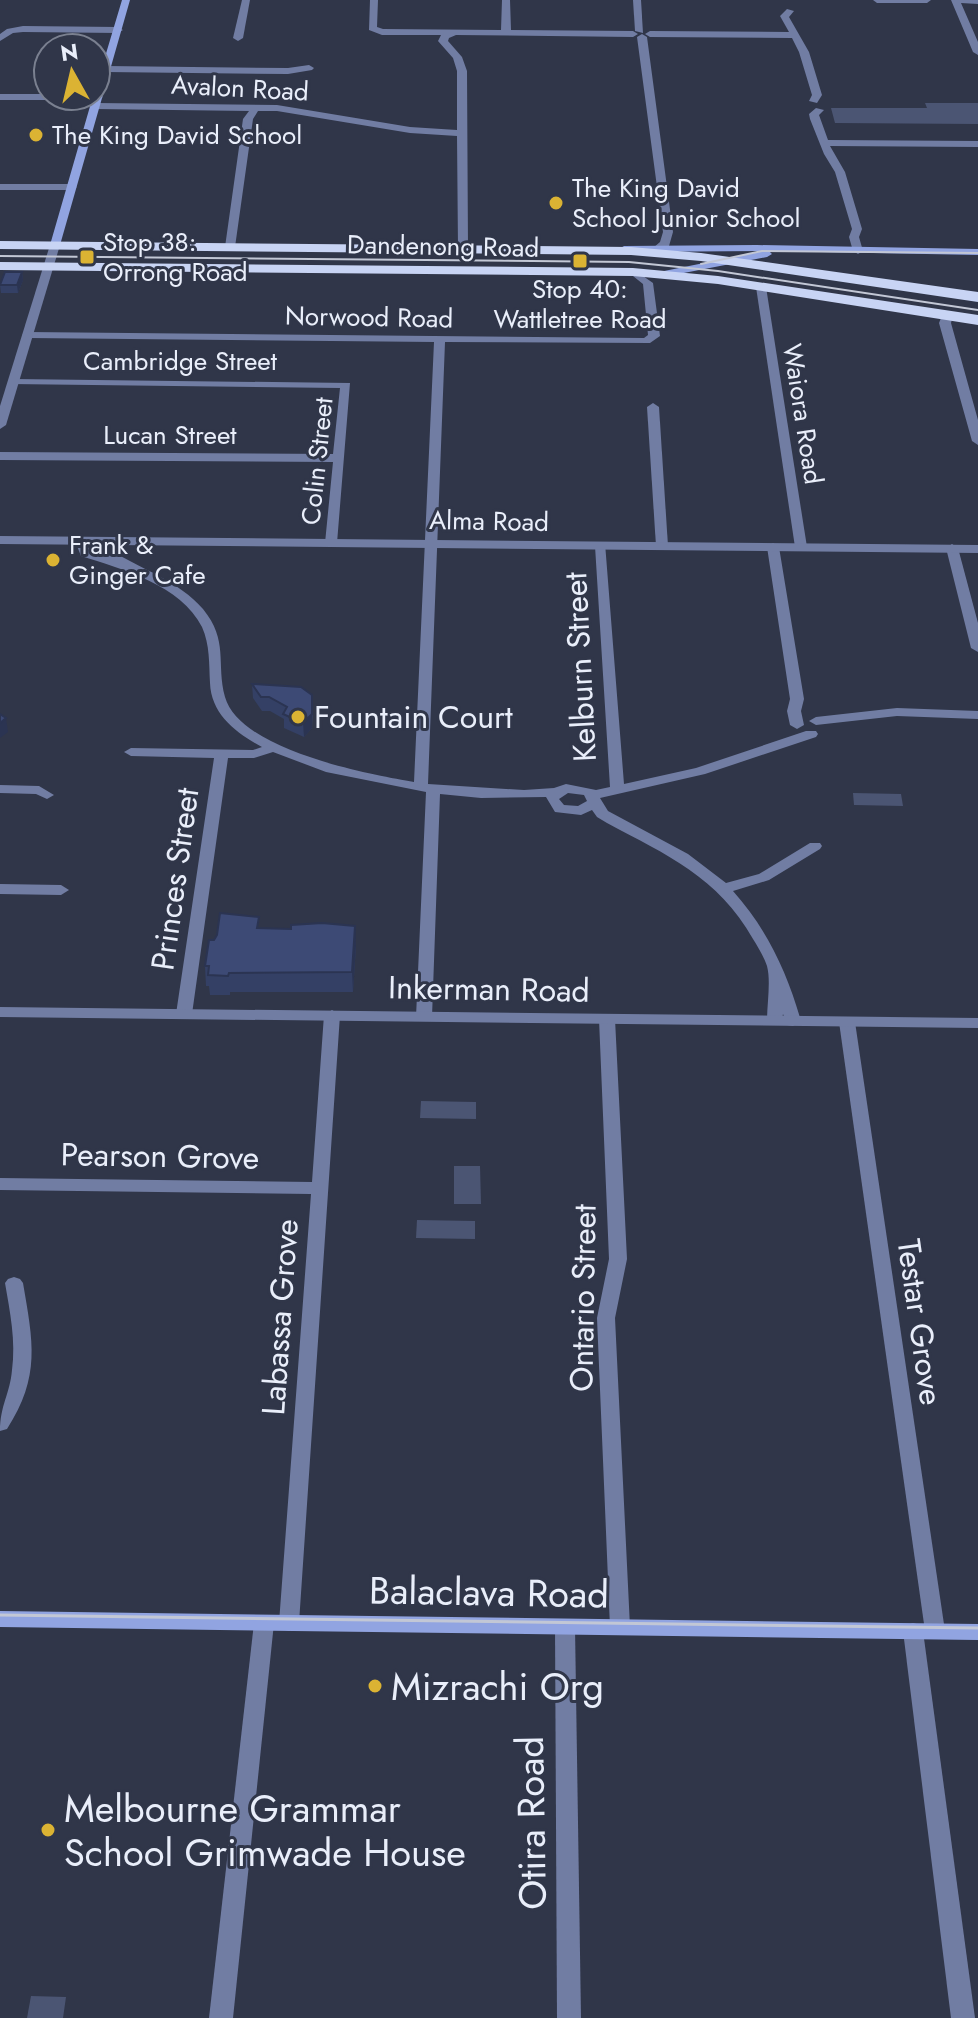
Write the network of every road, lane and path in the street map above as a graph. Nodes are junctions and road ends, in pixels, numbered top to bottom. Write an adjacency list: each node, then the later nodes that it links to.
1 (126, 0): 11 (main road)
2 (246, 0): 18 (street)
3 (374, 0): 12 (street)
4 (506, 0): 14 (street)
5 (637, 0): 15 (street)
6 (877, 0): 7 (street)
7 (927, 0)
8 (956, 0): 9 (street); 19 (street)
9 (978, 1)
10 (787, 6): 16 (street)
11 (118, 30): 17 (street); 20 (main road)
12 (410, 33): 13 (street); 21 (street)
13 (454, 33): 14 (street); 21 (street)
14 (506, 34): 15 (street)
15 (641, 34): 16 (street); 37 (street)
16 (796, 35): 33 (street)
17 (0, 38)
18 (238, 38)
19 (976, 41): 22 (street)
20 (112, 50)
21 (449, 50): 32 (street)
22 (978, 52)
23 (309, 68): 24 (street)
24 (112, 69)
25 (0, 97): 26 (street, Avalon Road)
26 (32, 99)
27 (112, 102): 28 (street, Avalon Road)
28 (244, 106): 29 (street, Avalon Road); 31 (street)
29 (256, 107): 31 (street); 32 (street, Avalon Road)
30 (94, 112): 36 (main road)
31 (248, 119): 40 (street)
32 (464, 131): 42 (street)
33 (826, 143): 34 (street); 46 (street)
34 (978, 144)
35 (0, 187): 36 (street)
36 (72, 187): 39 (main road)
37 (668, 232): 41 (street); 43 (street)
38 (0, 245): 39 (highway, Dandenong Road)
39 (55, 245): 40 (highway, Dandenong Road); 50 (street)
40 (230, 247): 42 (highway, Dandenong Road)
41 (658, 248): 43 (main road); 44 (main road)
42 (463, 249): 44 (highway, Dandenong Road)
43 (697, 249): 45 (main road)
44 (602, 250): 48 (highway, Dandenong Road)
45 (800, 250): 46 (main road); 48 (main road)
46 (858, 251): 47 (main road)
47 (978, 252)
48 (735, 261): 51 (main road); 53 (highway, Dandenong Road)
49 (0, 266): 50 (highway, Dandenong Road)
50 (49, 266): 51 (highway, Dandenong Road); 56 (street)
51 (657, 277): 52 (highway, Dandenong Road); 57 (street, Norwood Road)
52 (761, 287): 54 (highway, Dandenong Road); 73 (street, Waiora Road)
53 (978, 297)
54 (947, 315): 55 (highway, Dandenong Road); 62 (street)
55 (978, 320)
56 (28, 335): 57 (street, Norwood Road); 59 (street)
57 (440, 339): 69 (street)
58 (346, 385): 59 (street, Cambridge Street); 64 (street, Colin Street)
59 (7, 391): 61 (street)
60 (653, 407): 71 (street)
61 (0, 425)
62 (978, 441)
63 (0, 456): 64 (street, Lucan Street)
64 (340, 458): 68 (street, Colin Street)
65 (0, 540): 66 (street, Alma Road)
66 (81, 541): 67 (street, Alma Road); 76 (street)
67 (103, 541): 68 (street, Alma Road); 76 (street)
68 (331, 543): 69 (street, Alma Road)
69 (431, 544): 70 (street, Alma Road); 85 (street)
70 (601, 546): 71 (street, Alma Road); 87 (street, Kelburn Street)
71 (662, 546): 72 (street, Alma Road)
72 (773, 547): 73 (street, Alma Road); 81 (street)
73 (801, 547): 74 (street, Alma Road)
74 (952, 548): 75 (street, Alma Road); 77 (street)
75 (978, 549)
76 (131, 566): 82 (street)
77 (978, 648)
78 (937, 713): 79 (street); 80 (street); 81 (street)
79 (978, 715)
80 (978, 723)
81 (809, 726): 87 (street)
82 (272, 748): 84 (street); 85 (street)
83 (131, 752): 84 (street)
84 (222, 753): 101 (street, Princes Street)
85 (427, 787): 90 (street); 103 (street)
86 (578, 788): 87 (street); 89 (street); 92 (street)
87 (616, 788): 92 (street)
88 (0, 789): 91 (street)
89 (557, 792): 90 (street); 93 (street)
90 (495, 794): 93 (street)
91 (47, 795)
92 (594, 799): 93 (street); 94 (street)
93 (567, 810): 94 (street)
94 (615, 822): 97 (street)
95 (815, 846): 97 (street)
96 (0, 889): 98 (street)
97 (723, 889): 99 (street)
98 (61, 890)
99 (775, 971): 105 (street); 106 (street)
100 (0, 1012): 101 (street, Inkerman Road)
101 (184, 1014): 102 (street, Inkerman Road)
102 (332, 1015): 103 (street, Inkerman Road); 110 (street, Labassa Grove)
103 (424, 1017): 104 (street, Inkerman Road)
104 (607, 1019): 105 (street, Inkerman Road); 117 (street, Ontario Street)
105 (775, 1021): 106 (street, Inkerman Road)
106 (793, 1021): 107 (street, Inkerman Road)
107 (847, 1022): 108 (street, Inkerman Road); 118 (street, Testar Grove)
108 (978, 1023)
109 (0, 1184): 110 (street, Pearson Grove)
110 (320, 1188): 115 (street, Labassa Grove)
111 (14, 1283): 112 (street)
112 (0, 1424)
113 (0, 1619): 114 (main road, Balaclava Road)
114 (264, 1623): 115 (main road, Balaclava Road); 120 (street)
115 (289, 1623): 116 (main road, Balaclava Road)
116 (565, 1627): 117 (main road, Balaclava Road); 121 (street, Otira Road)
117 (620, 1627): 118 (main road, Balaclava Road)
118 (924, 1631): 119 (main road, Balaclava Road); 122 (street, Testar Grove)
119 (978, 1632)
120 (221, 2018)
121 (569, 2018)
122 (963, 2018)

